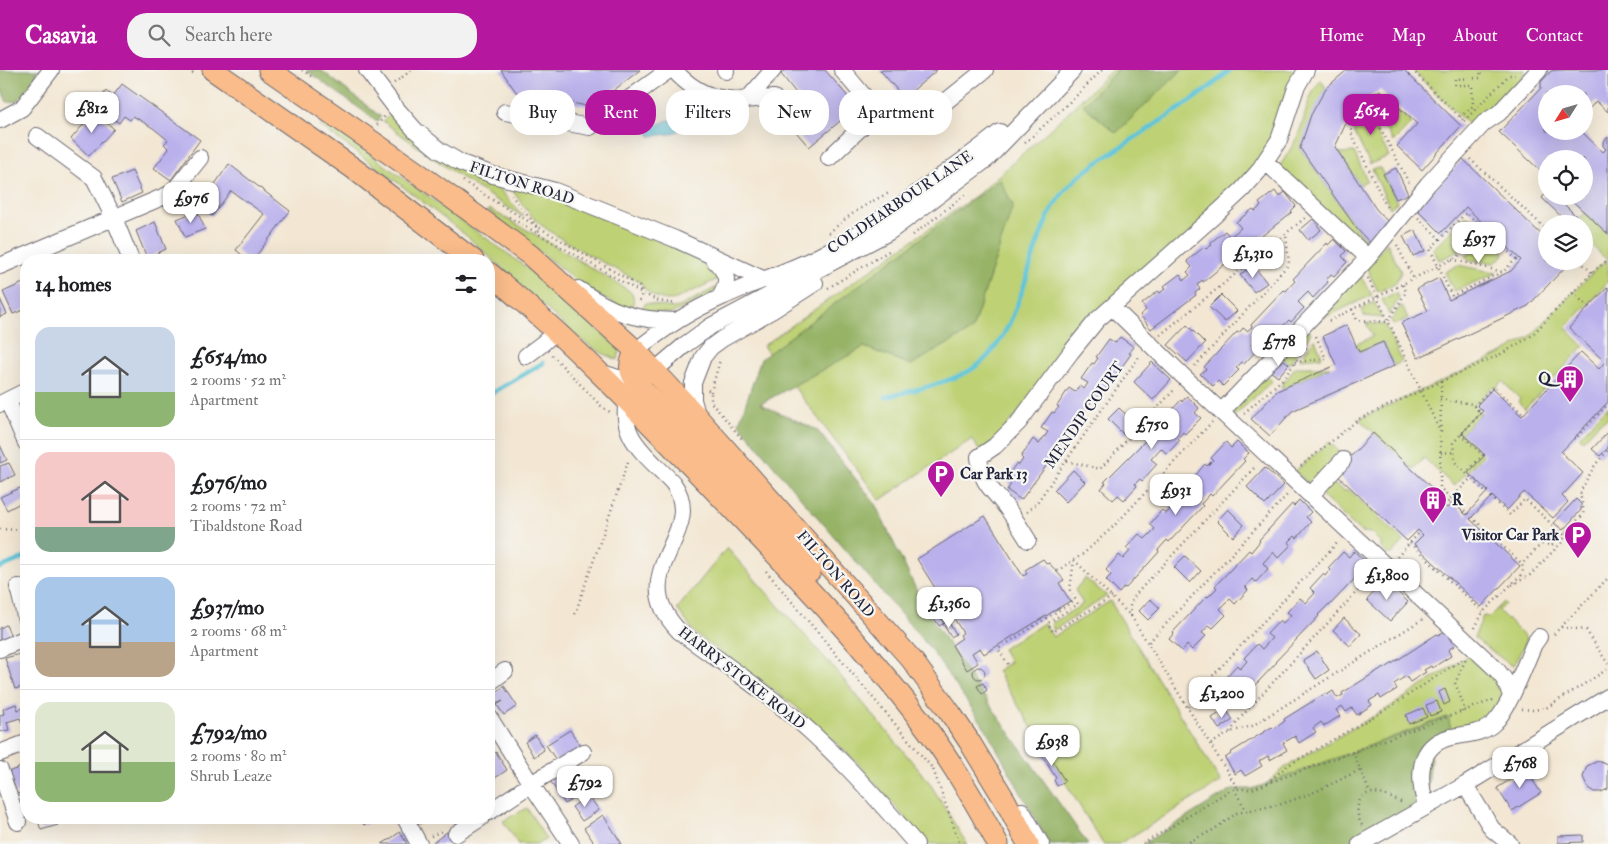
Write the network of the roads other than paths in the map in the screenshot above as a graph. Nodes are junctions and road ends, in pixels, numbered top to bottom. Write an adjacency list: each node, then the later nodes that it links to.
1 (51, 70): 18 (street)
2 (213, 70): 28 (main road)
3 (269, 70): 29 (main road, FILTON ROAD)
4 (367, 70): 25 (street, FILTON ROAD)
5 (669, 70): 17 (street)
6 (674, 70): 13 (street)
7 (773, 70): 16 (street)
8 (842, 70): 21 (street)
9 (985, 70): 15 (street)
10 (1073, 70): 14 (street, COLDHARBOUR LANE)
11 (1306, 70): 22 (street)
12 (1536, 73): 31 (street)
13 (697, 90)
14 (1049, 93): 24 (street, COLDHARBOUR LANE); 34 (street, COLDHARBOUR LANE)
15 (952, 96)
16 (749, 98)
17 (506, 112)
18 (0, 120)
19 (37, 136): 23 (street)
20 (200, 158): 23 (street)
21 (829, 158)
22 (1266, 162): 31 (street); 36 (street)
23 (114, 218): 26 (street); 27 (street)
24 (889, 232): 41 (street, COLDHARBOUR LANE); 46 (street)
25 (707, 253): 34 (street, FILTON ROAD); 35 (street, FILTON ROAD)
26 (28, 254)
27 (129, 254)
28 (465, 254)
29 (530, 255): 37 (street); 39 (main road, FILTON ROAD)
30 (20, 258): 32 (street)
31 (1364, 262): 45 (street)
32 (0, 266)
33 (495, 279): 38 (main road, FILTON ROAD)
34 (765, 280): 35 (street, COLDHARBOUR LANE)
35 (720, 297): 37 (street, COLDHARBOUR LANE)
36 (1112, 307): 45 (street); 50 (street)
37 (676, 321): 39 (street, COLDHARBOUR LANE)
38 (549, 337): 40 (street); 43 (main road, FILTON ROAD)
39 (636, 351): 41 (main road, FILTON ROAD); 43 (main road)
40 (526, 356)
41 (654, 371): 43 (street, COLDHARBOUR LANE); 46 (main road, FILTON ROAD)
42 (20, 394): 44 (street)
43 (630, 399): 77 (street, HARRY STOKE ROAD); 78 (main road, FILTON ROAD)
44 (4, 403): 47 (street)
45 (1221, 412): 49 (street)
46 (698, 418): 56 (main road, FILTON ROAD)
47 (20, 432)
48 (1343, 460): 49 (street)
49 (1311, 495): 60 (street)
50 (1028, 540)
51 (18, 587): 52 (street)
52 (20, 595)
53 (1544, 638): 60 (street)
54 (20, 641): 55 (street)
55 (0, 649)
56 (912, 660): 79 (main road, FILTON ROAD); 80 (street)
57 (505, 671): 58 (street)
58 (495, 678)
59 (1608, 697): 67 (street)
60 (1505, 700): 69 (street)
61 (495, 727): 66 (street)
62 (20, 745): 64 (street)
63 (584, 752): 66 (street)
64 (0, 753)
65 (0, 770): 70 (street)
66 (531, 784): 68 (street); 76 (street)
67 (1464, 784): 69 (street); 81 (street)
68 (495, 808)
69 (1422, 808): 74 (street)
70 (18, 822)
71 (408, 824): 75 (street)
72 (472, 824): 73 (street)
73 (456, 834)
74 (1365, 841)
75 (418, 843)
76 (571, 844)
77 (916, 844)
78 (998, 844)
79 (1028, 844)
80 (1040, 844)
81 (1510, 844)

